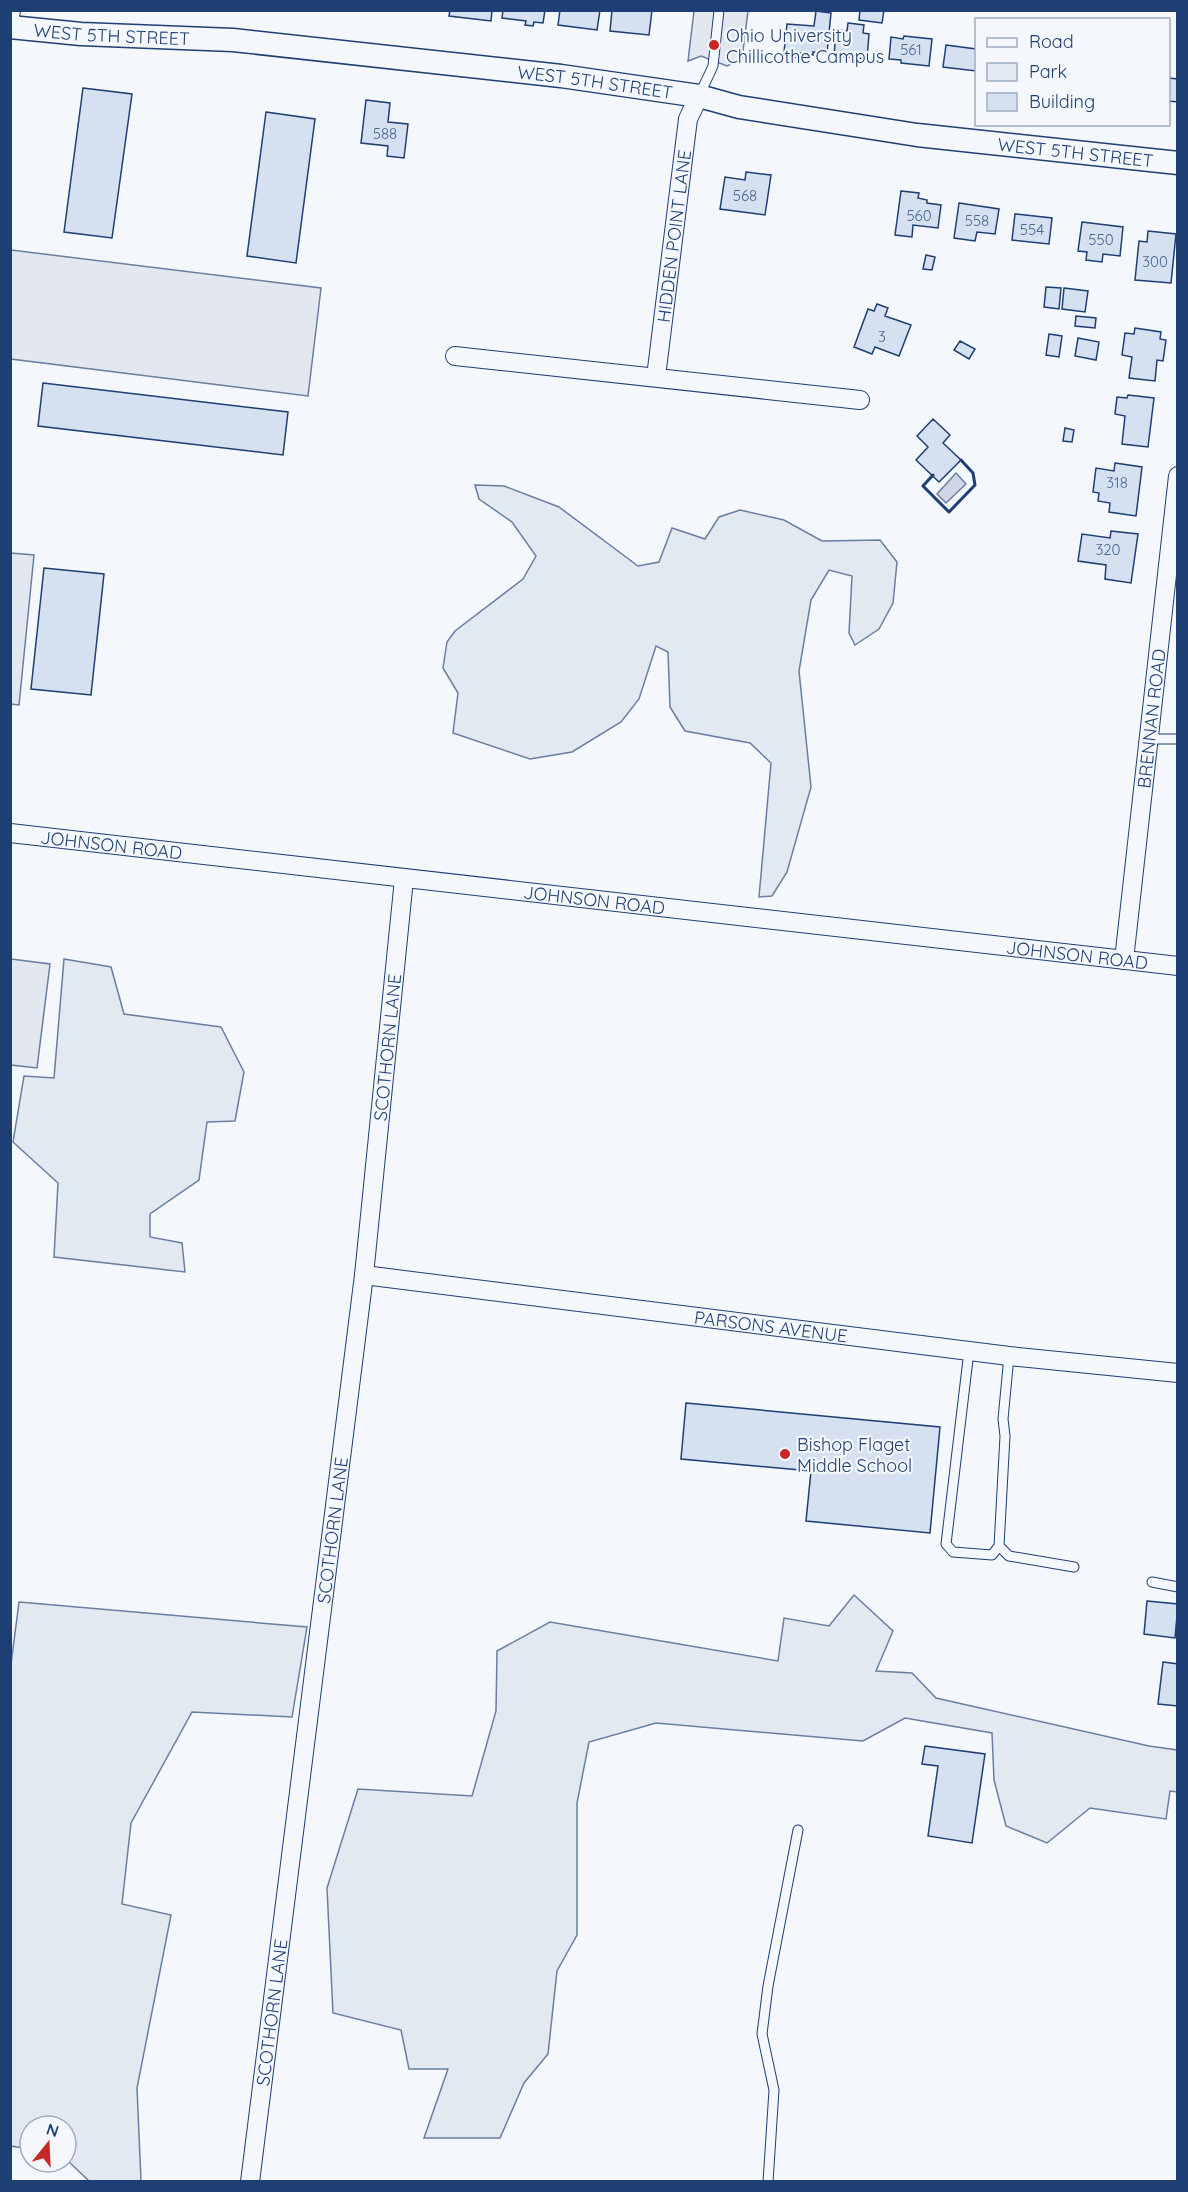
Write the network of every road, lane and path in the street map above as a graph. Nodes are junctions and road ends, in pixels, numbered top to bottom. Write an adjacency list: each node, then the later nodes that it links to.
1 (11, 10): 3 (street)
2 (719, 10): 5 (lane)
3 (10, 17)
4 (10, 27): 5 (street, WEST 5TH STREET)
5 (699, 96): 6 (street, WEST 5TH STREET); 8 (street, HIDDEN POINT LANE)
6 (1178, 163)
7 (455, 356): 8 (street)
8 (656, 377): 9 (street)
9 (860, 400)
10 (1178, 476): 11 (street, BRENNAN ROAD)
11 (1147, 739): 12 (lane); 15 (street, BRENNAN ROAD)
12 (1178, 739)
13 (10, 834): 14 (street, JOHNSON ROAD)
14 (404, 879): 15 (street, JOHNSON ROAD); 17 (street, SCOTHORN LANE)
15 (1124, 960): 16 (street, JOHNSON ROAD)
16 (1178, 966)
17 (364, 1275): 18 (street, PARSONS AVENUE); 26 (street, SCOTHORN LANE)
18 (969, 1351): 19 (street, PARSONS AVENUE); 21 (lane)
19 (1009, 1356): 20 (street, PARSONS AVENUE); 21 (lane)
20 (1178, 1373)
21 (999, 1546): 22 (lane)
22 (1074, 1567)
23 (1152, 1582): 24 (lane)
24 (1178, 1587)
25 (798, 1830): 27 (lane)
26 (250, 2181)
27 (768, 2181)

